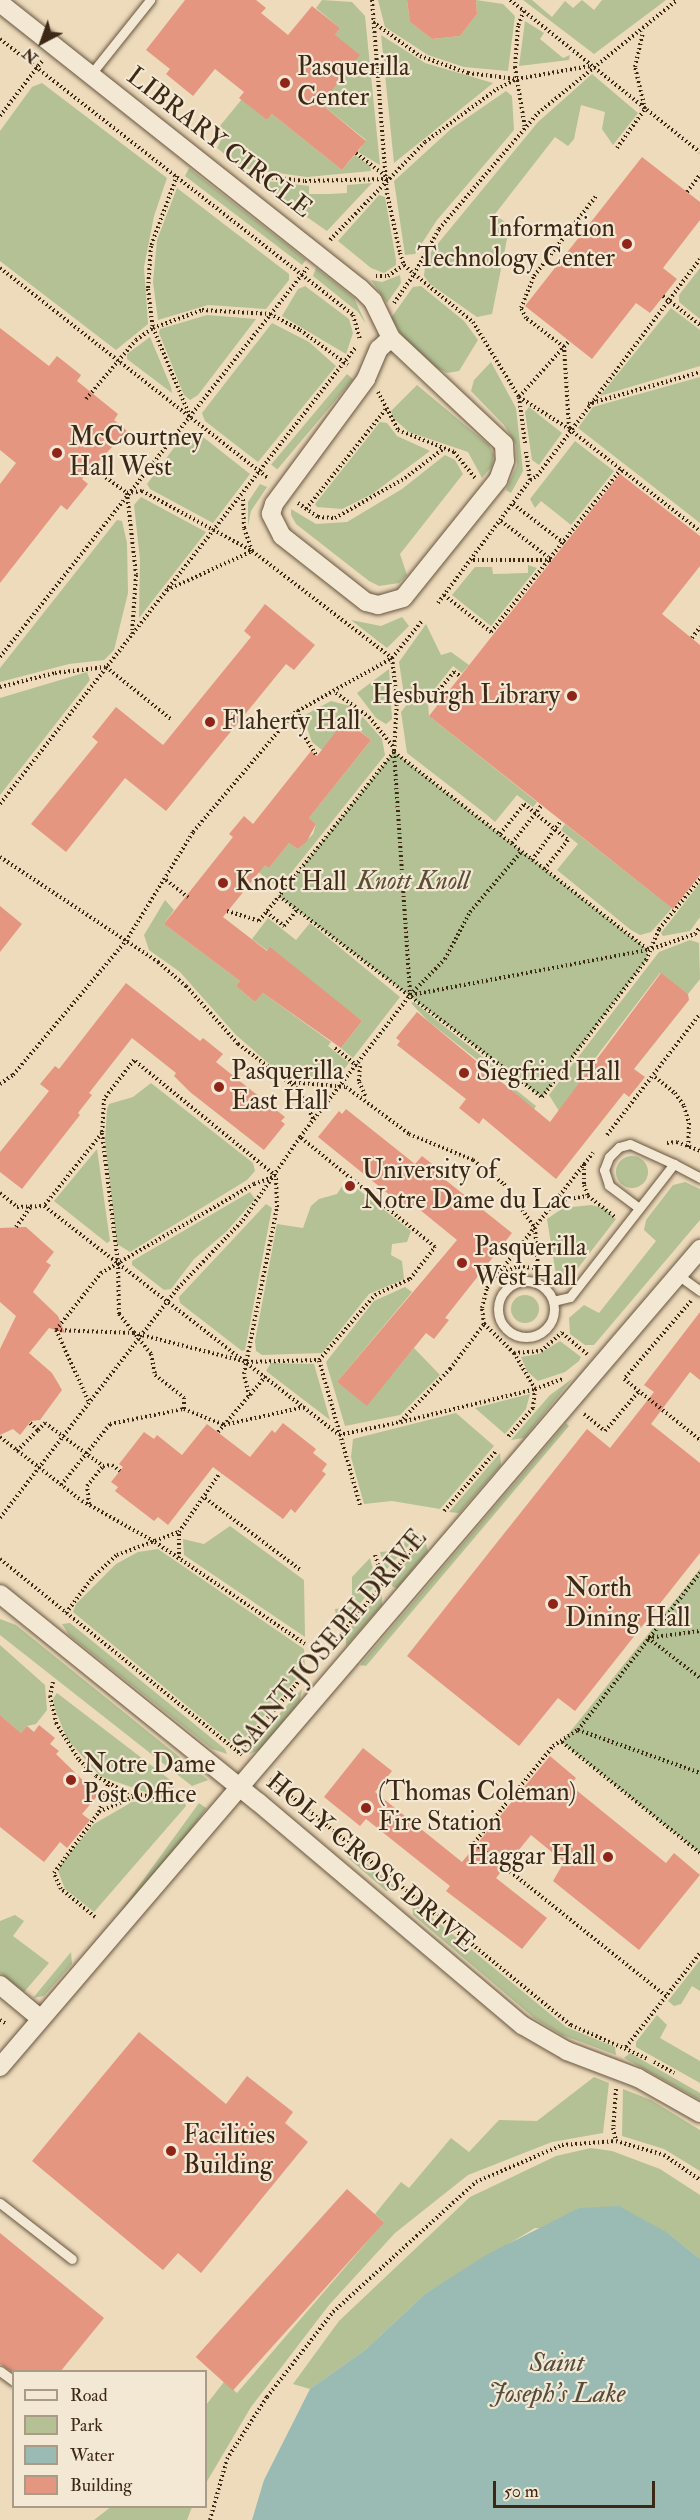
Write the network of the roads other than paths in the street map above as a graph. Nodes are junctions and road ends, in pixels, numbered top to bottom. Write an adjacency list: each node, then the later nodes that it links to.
1 (150, 0): 3 (lane)
2 (0, 3): 3 (street, LIBRARY CIRCLE)
3 (91, 74): 4 (street, LIBRARY CIRCLE)
4 (391, 338): 4 (street, LIBRARY CIRCLE)
5 (674, 1164): 6 (lane); 7 (lane); 7 (lane)
6 (700, 1178)
7 (639, 1208): 11 (lane)
8 (700, 1249): 9 (street, SAINT JOSEPH DRIVE)
9 (678, 1275): 10 (lane); 13 (street, SAINT JOSEPH DRIVE)
10 (700, 1291)
11 (553, 1301): 11 (lane)
12 (0, 1594): 13 (street, HOLY CROSS DRIVE)
13 (241, 1788): 15 (street, SAINT JOSEPH DRIVE); 17 (street, HOLY CROSS DRIVE)
14 (0, 1985): 15 (street)
15 (41, 2019): 16 (street, SAINT JOSEPH DRIVE)
16 (0, 2067)
17 (700, 2113)
18 (0, 2203): 19 (lane)
19 (72, 2259)

